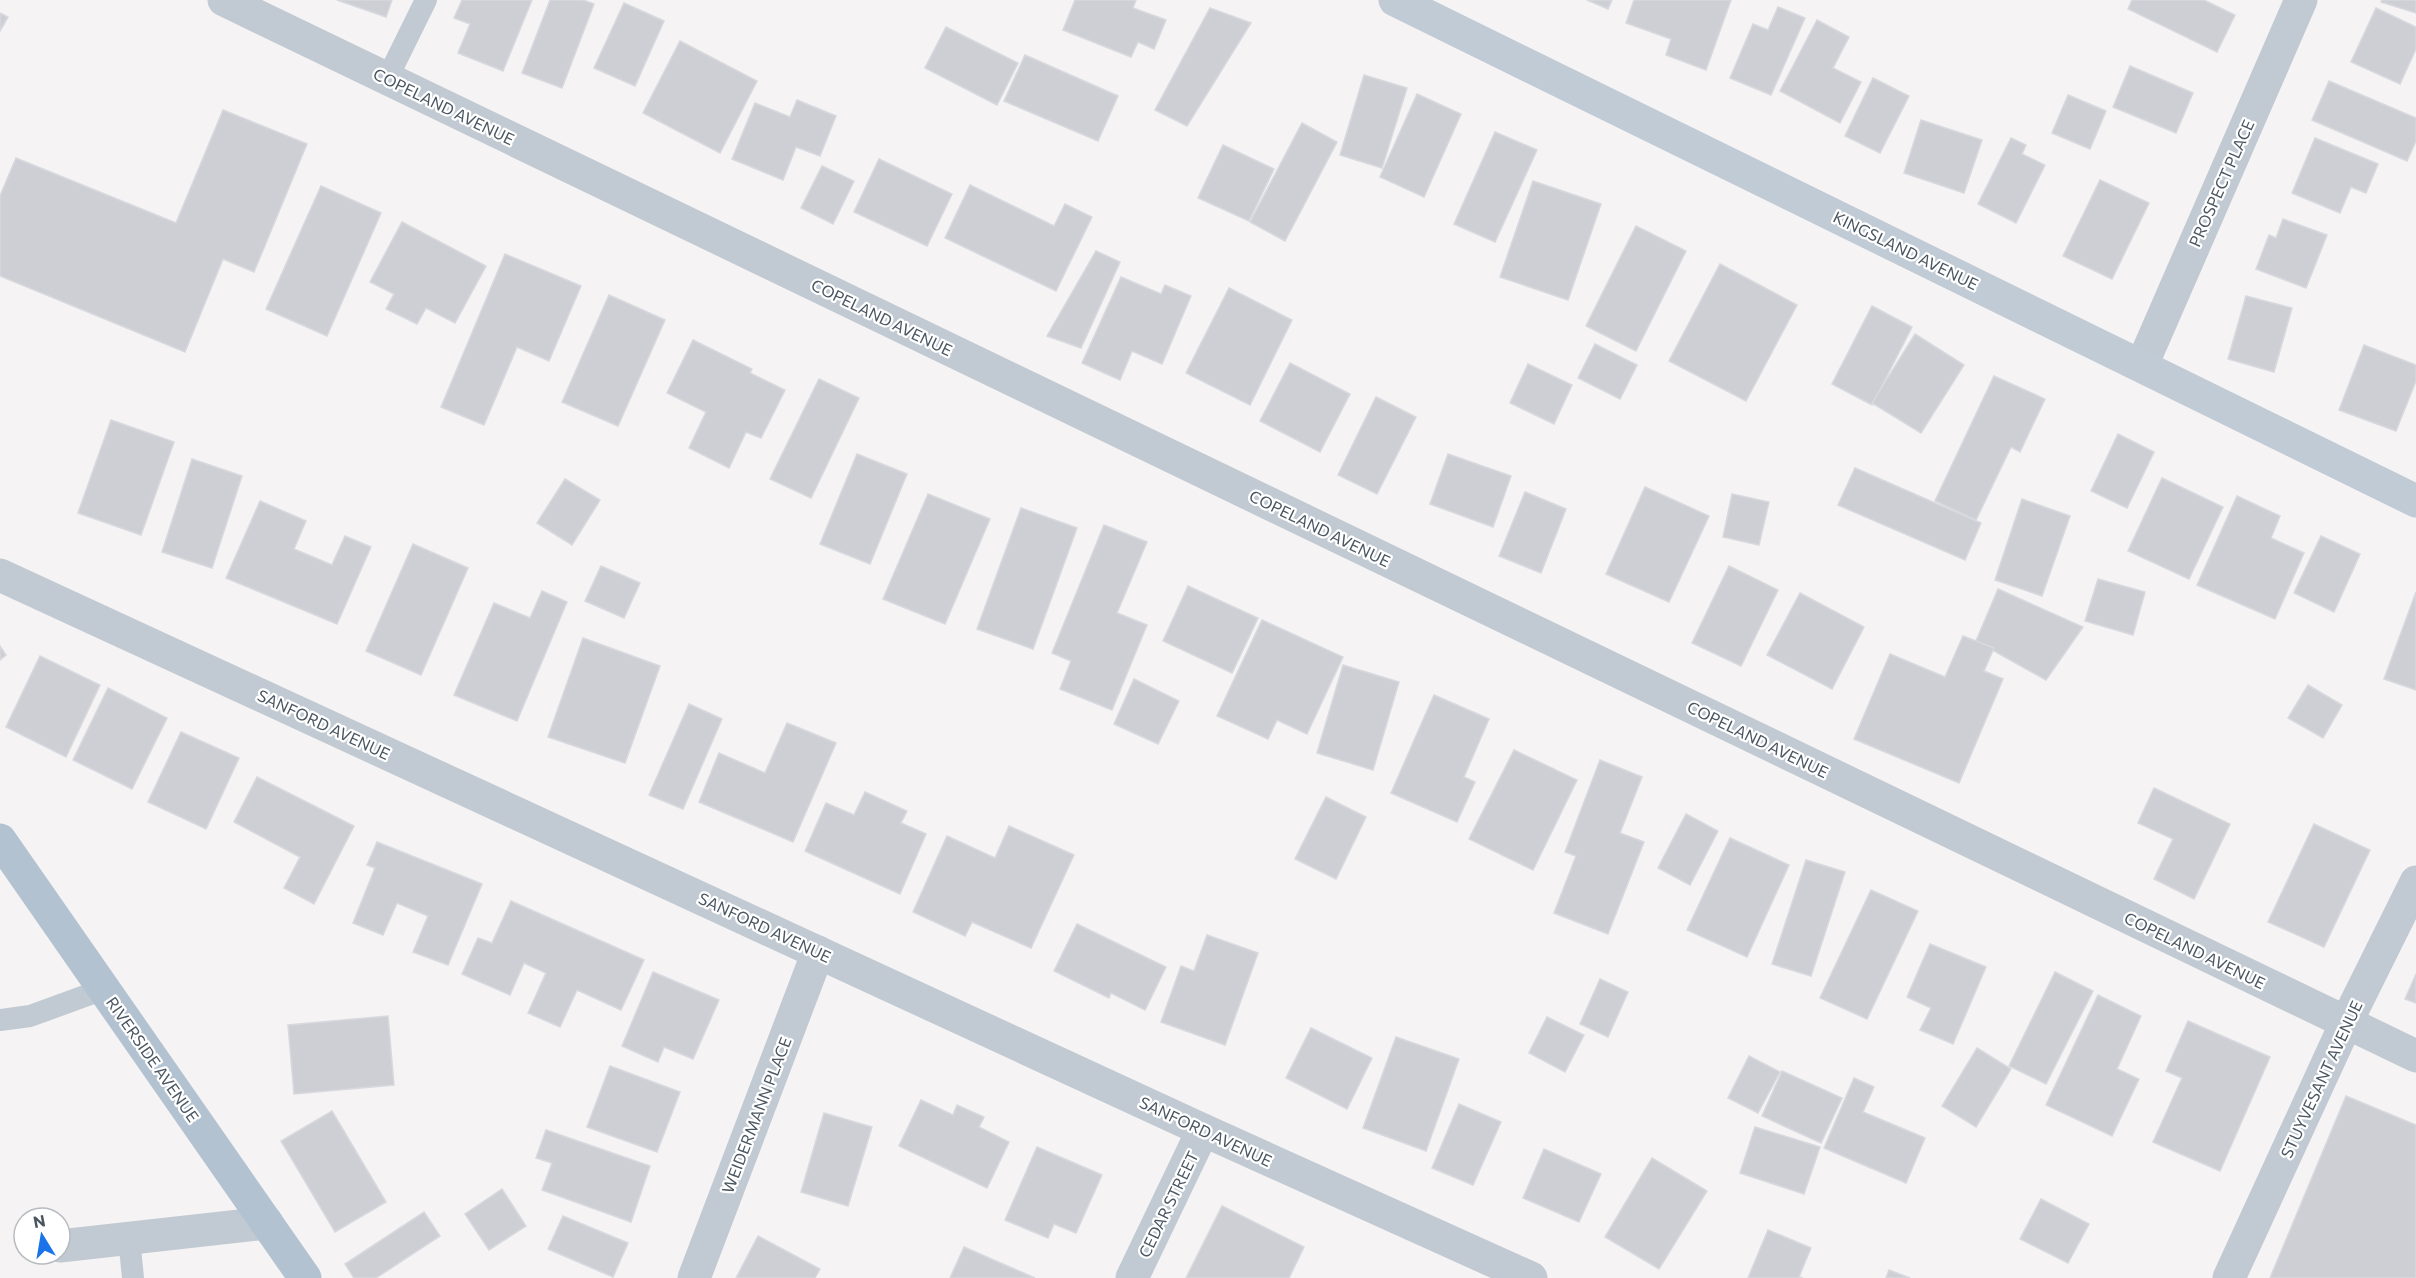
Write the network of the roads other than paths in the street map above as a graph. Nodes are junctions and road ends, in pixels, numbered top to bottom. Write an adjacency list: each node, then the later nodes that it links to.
1 (224, 0): 5 (street, COPELAND AVENUE)
2 (426, 0): 5 (lane)
3 (1395, 0): 6 (main road, KINGSLAND AVENUE)
4 (2301, 0): 6 (street, PROSPECT PLACE)
5 (387, 79): 14 (street, COPELAND AVENUE)
6 (2142, 365): 7 (main road, KINGSLAND AVENUE)
7 (2416, 501)
8 (0, 575): 11 (street, SANFORD AVENUE)
9 (2, 847): 12 (main road, RIVERSIDE AVENUE)
10 (2416, 882): 14 (street, STUYVESANT AVENUE)
11 (818, 952): 16 (street, SANFORD AVENUE); 22 (street, WEIDERMANN PLACE)
12 (104, 989): 13 (lane); 17 (main road, RIVERSIDE AVENUE)
13 (0, 1020)
14 (2346, 1023): 15 (street, COPELAND AVENUE); 25 (street, STUYVESANT AVENUE)
15 (2416, 1056)
16 (1203, 1130): 23 (street, CEDAR STREET); 24 (street, SANFORD AVENUE)
17 (267, 1223): 18 (street); 21 (main road, RIVERSIDE AVENUE)
18 (129, 1238): 19 (street); 20 (lane)
19 (72, 1245)
20 (133, 1278)
21 (305, 1278)
22 (693, 1278)
23 (1132, 1278)
24 (1531, 1278)
25 (2229, 1278)

